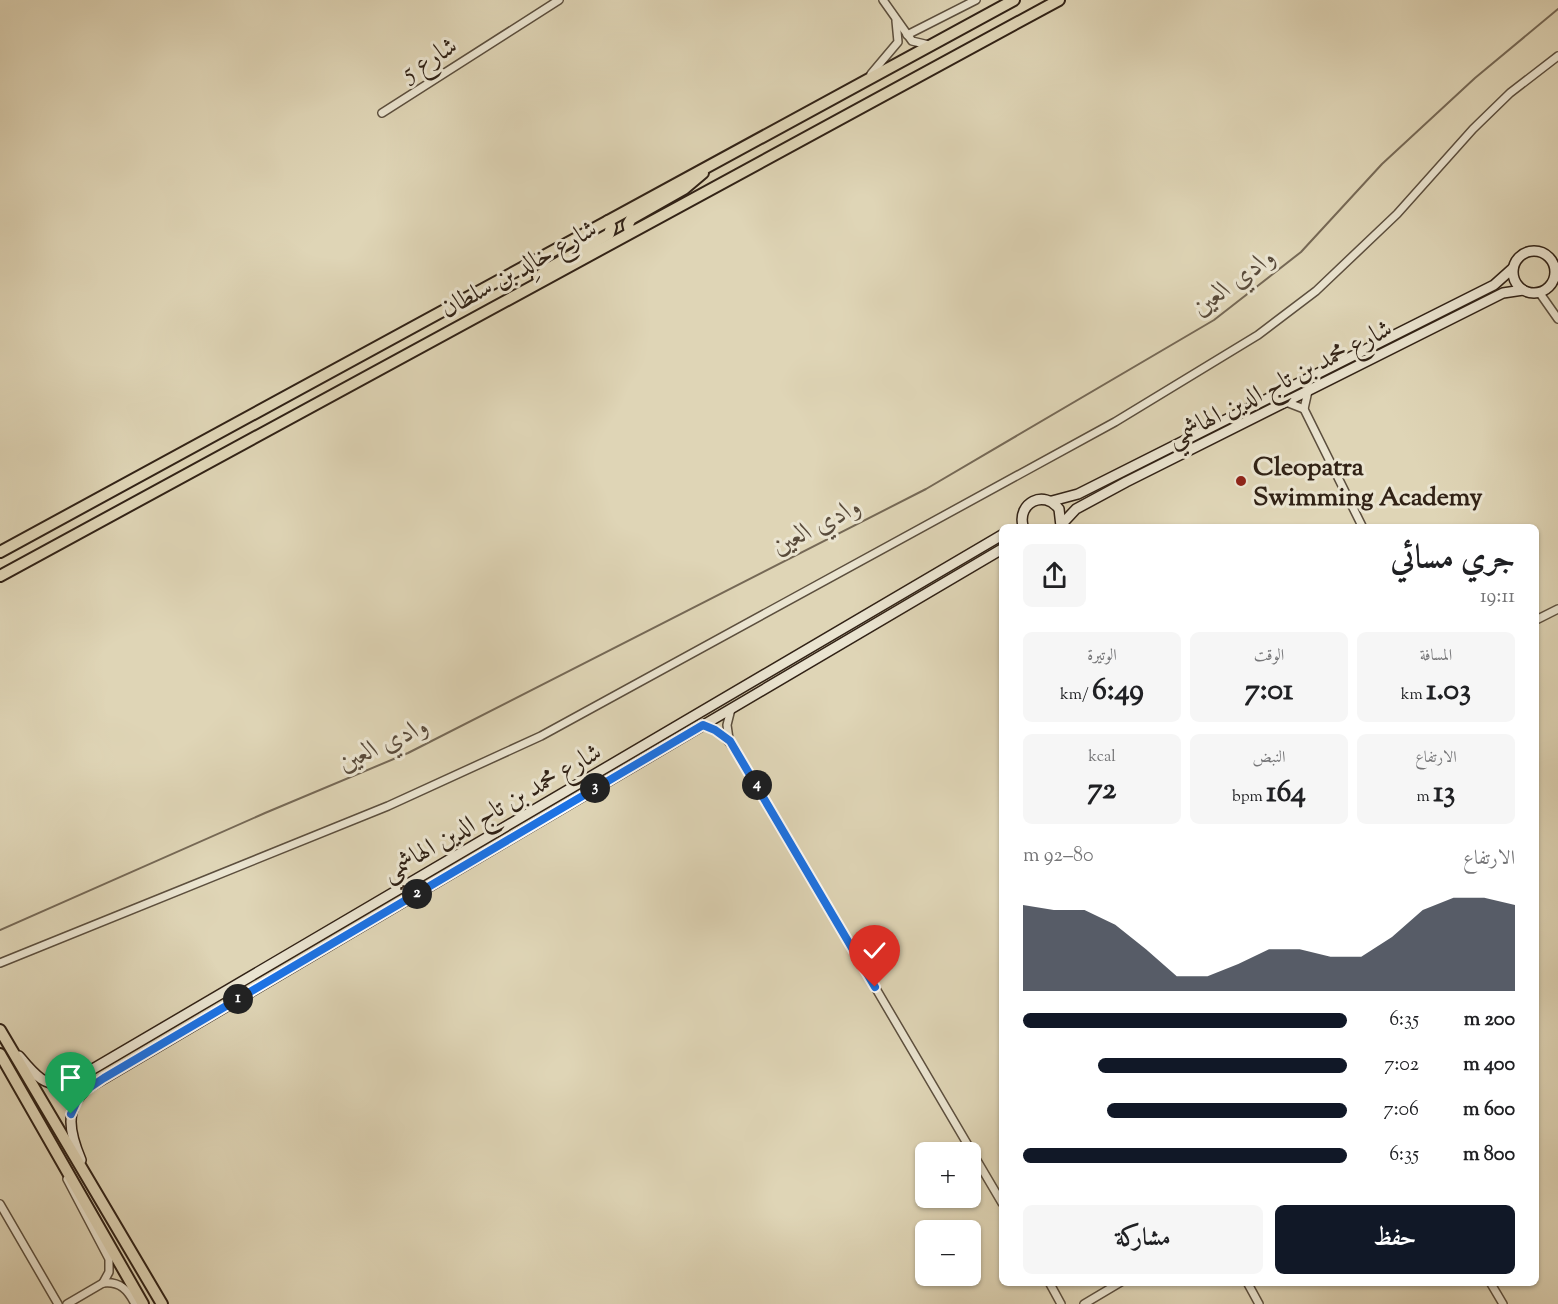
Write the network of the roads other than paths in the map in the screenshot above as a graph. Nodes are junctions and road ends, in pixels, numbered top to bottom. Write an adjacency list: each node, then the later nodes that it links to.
1 (559, 0): 11 (street, شارع 5)
2 (882, 0): 6 (street)
3 (976, 0): 7 (street)
4 (1014, 0): 8 (main road, شارع خالِد بن سلطان)
5 (1059, 0): 14 (main road, شارع خالِد بن سلطان)
6 (896, 21): 7 (street); 10 (street)
7 (907, 35): 8 (street)
8 (931, 45): 10 (main road, شارع خالِد بن سلطان)
9 (1558, 56): 40 (street)
10 (864, 82): 12 (main road, شارع خالِد بن سلطان)
11 (382, 113)
12 (708, 165): 13 (main road, شارع خالِد بن سلطان); 14 (main road)
13 (608, 221): 19 (main road); 33 (main road, شارع خالِد بن سلطان)
14 (630, 232): 19 (main road, شارع خالِد بن سلطان)
15 (1558, 252): 16 (street)
16 (1544, 254): 17 (street); 18 (street)
17 (1513, 268): 20 (street); 26 (street, شارع محمد بن تاج الدين الهاشمي)
18 (1556, 272): 21 (street)
19 (530, 287): 34 (main road, شارع خالِد بن سلطان)
20 (1523, 290): 21 (street); 23 (street, شارع محمد بن تاج الدين الهاشمي)
21 (1539, 292): 22 (street)
22 (1558, 319)
23 (1308, 391): 24 (street, شارع محمد بن تاج الدين الهاشمي); 25 (street)
24 (1286, 402): 25 (street); 29 (street, شارع محمد بن تاج الدين الهاشمي)
25 (1304, 409): 30 (street)
26 (1052, 501): 27 (street, شارع محمد بن تاج الدين الهاشمي); 28 (street)
27 (1019, 524)
28 (1061, 524)
29 (1062, 524)
30 (1361, 524)
31 (999, 537): 41 (street, شارع محمد بن تاج الدين الهاشمي)
32 (999, 551): 37 (street, شارع محمد بن تاج الدين الهاشمي)
33 (0, 552)
34 (0, 576)
35 (1558, 609): 36 (street)
36 (1539, 618)
37 (731, 708): 38 (street, شارع محمد بن تاج الدين الهاشمي); 39 (street)
38 (703, 725): 39 (street); 42 (street, شارع محمد بن تاج الدين الهاشمي)
39 (730, 741): 48 (street)
40 (0, 963)
41 (240, 983): 42 (street); 44 (street, شارع محمد بن تاج الدين الهاشمي)
42 (210, 1016): 47 (street, شارع محمد بن تاج الدين الهاشمي)
43 (0, 1030): 44 (main road)
44 (8, 1043): 47 (main road)
45 (0, 1054): 46 (main road)
46 (64, 1168): 50 (street); 58 (main road)
47 (87, 1173): 59 (main road)
48 (999, 1198)
49 (0, 1204): 55 (street)
50 (103, 1283): 56 (street); 57 (street)
51 (1051, 1286): 60 (street)
52 (1114, 1286): 61 (street)
53 (1249, 1286): 62 (street)
54 (1492, 1286): 63 (street)
55 (58, 1304)
56 (67, 1304)
57 (135, 1304)
58 (143, 1304)
59 (162, 1304)
60 (1061, 1304)
61 (1084, 1304)
62 (1259, 1304)
63 (1503, 1304)

